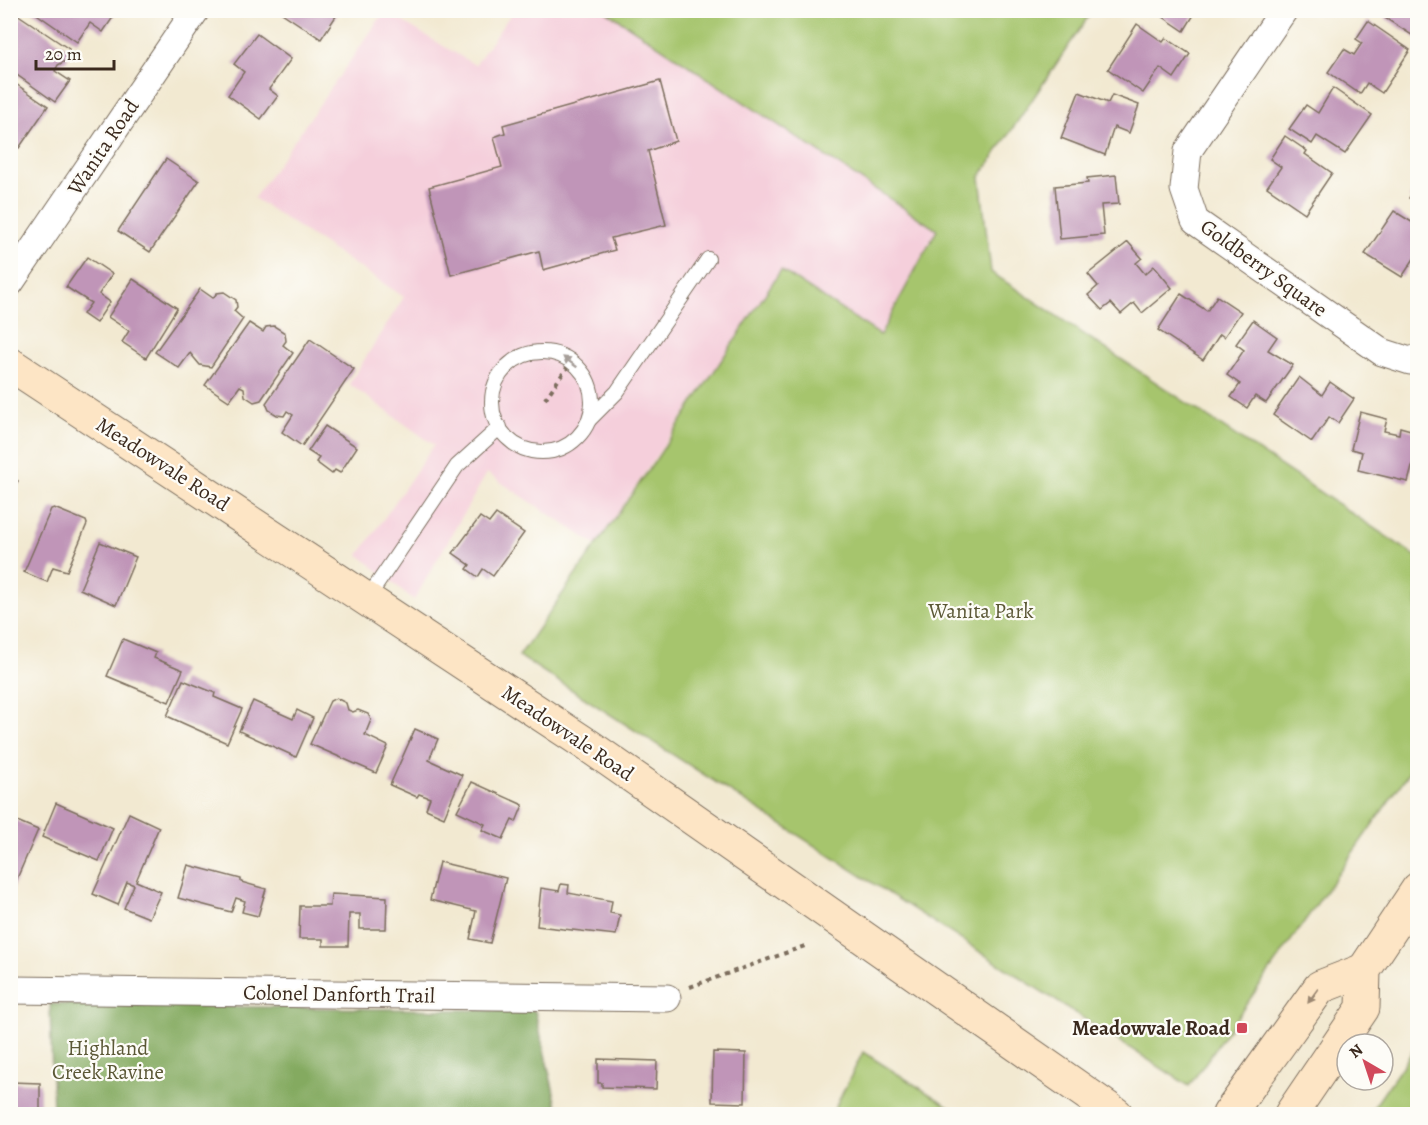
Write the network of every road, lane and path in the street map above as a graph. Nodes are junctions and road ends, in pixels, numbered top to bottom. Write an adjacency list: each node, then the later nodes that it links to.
1 (196, 10): 4 (street, Wanita Road)
2 (1284, 10): 5 (street, Goldberry Square)
3 (708, 260): 9 (lane)
4 (10, 283)
5 (1418, 358)
6 (571, 362): 8 (path); 9 (lane); 10 (lane)
7 (10, 364): 11 (street, Meadowvale Road)
8 (545, 399)
9 (588, 422): 10 (lane)
10 (500, 428): 11 (lane)
11 (367, 600): 17 (street, Meadowvale Road)
12 (1418, 889): 14 (street)
13 (805, 946): 16 (path)
14 (1364, 970): 18 (street, one-way to 18); 19 (street)
15 (10, 990): 16 (street, Colonel Danforth Trail)
16 (667, 998)
17 (1116, 1114)
18 (1228, 1114)
19 (1292, 1114)

